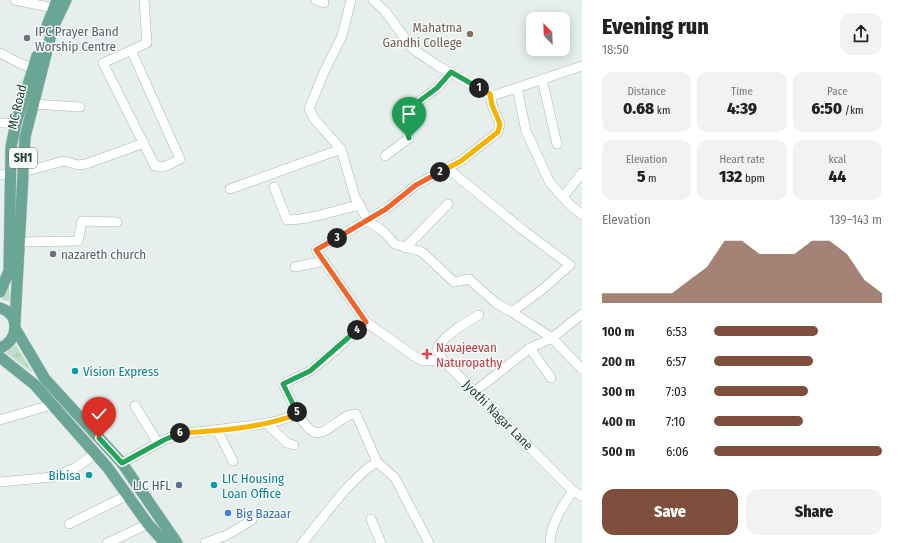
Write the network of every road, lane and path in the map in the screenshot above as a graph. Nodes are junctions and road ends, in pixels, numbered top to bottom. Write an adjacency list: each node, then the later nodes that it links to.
1 (15, 0): 6 (street)
2 (66, 0): 10 (main road, MC Road / SH1)
3 (144, 0): 7 (street)
4 (351, 0): 21 (street)
5 (373, 0): 11 (street)
6 (55, 4): 10 (main road, MC Road / SH1)
7 (131, 50): 19 (street); 19 (street)
8 (0, 53): 10 (street)
9 (582, 66): 12 (street)
10 (37, 69): 15 (main road, MC Road / SH1); 18 (main road, MC Road / SH1)
11 (451, 72): 14 (street); 22 (street)
12 (542, 79): 13 (street); 20 (street)
13 (517, 88): 14 (street); 29 (street)
14 (490, 94): 23 (street)
15 (32, 104): 16 (street); 24 (main road, MC Road / SH1)
16 (80, 108)
17 (0, 123): 18 (street)
18 (16, 123): 26 (main road, MC Road / SH1)
19 (144, 143): 24 (street)
20 (557, 144)
21 (341, 149): 28 (street); 31 (street)
22 (385, 156)
23 (447, 168): 33 (street); 41 (street)
24 (22, 172): 35 (main road, MC Road / SH1)
25 (582, 173): 29 (street)
26 (5, 174): 39 (main road, MC Road / SH1)
27 (274, 187): 31 (street)
28 (230, 190)
29 (563, 197): 32 (street)
30 (448, 204): 36 (street)
31 (360, 205): 33 (street)
32 (582, 215)
33 (368, 221): 36 (street); 37 (street)
34 (117, 222): 35 (street)
35 (19, 242): 45 (main road, MC Road / SH1)
36 (405, 248): 41 (street)
37 (324, 261): 38 (street); 44 (street)
38 (295, 267)
39 (0, 292)
40 (0, 308): 45 (main road)
41 (512, 312): 46 (street)
42 (582, 314): 46 (street)
43 (478, 315): 50 (street)
44 (366, 322): 50 (street); 58 (street)
45 (15, 326): 47 (main road); 53 (main road)
46 (552, 338): 48 (street); 51 (street)
47 (0, 348)
48 (530, 348): 52 (street); 55 (street)
49 (0, 357): 54 (main road)
50 (443, 360): 55 (street, Jyothi Nagar Lane)
51 (582, 369)
52 (551, 378)
53 (45, 379): 54 (main road); 67 (main road)
54 (35, 386): 56 (main road)
55 (474, 392): 69 (street, Jyothi Nagar Lane)
56 (51, 405): 59 (street); 64 (main road)
57 (135, 406): 62 (street)
58 (298, 414): 60 (street); 66 (street)
59 (0, 420)
60 (266, 423): 61 (street); 63 (street)
61 (217, 430): 62 (street); 65 (street)
62 (158, 443): 67 (street)
63 (294, 445)
64 (95, 454): 68 (street); 70 (main road)
65 (233, 461)
66 (377, 462): 80 (street); 82 (street)
67 (122, 463): 78 (main road)
68 (0, 482)
69 (573, 491): 71 (street, Jyothi Nagar Lane); 83 (street)
70 (128, 494): 74 (street); 75 (main road)
71 (582, 496)
72 (371, 519): 81 (street)
73 (252, 520): 79 (street)
74 (69, 524)
75 (148, 524): 76 (street); 77 (main road)
76 (107, 543)
77 (165, 543)
78 (177, 543)
79 (205, 543)
80 (302, 543)
81 (381, 543)
82 (428, 543)
83 (550, 543)

